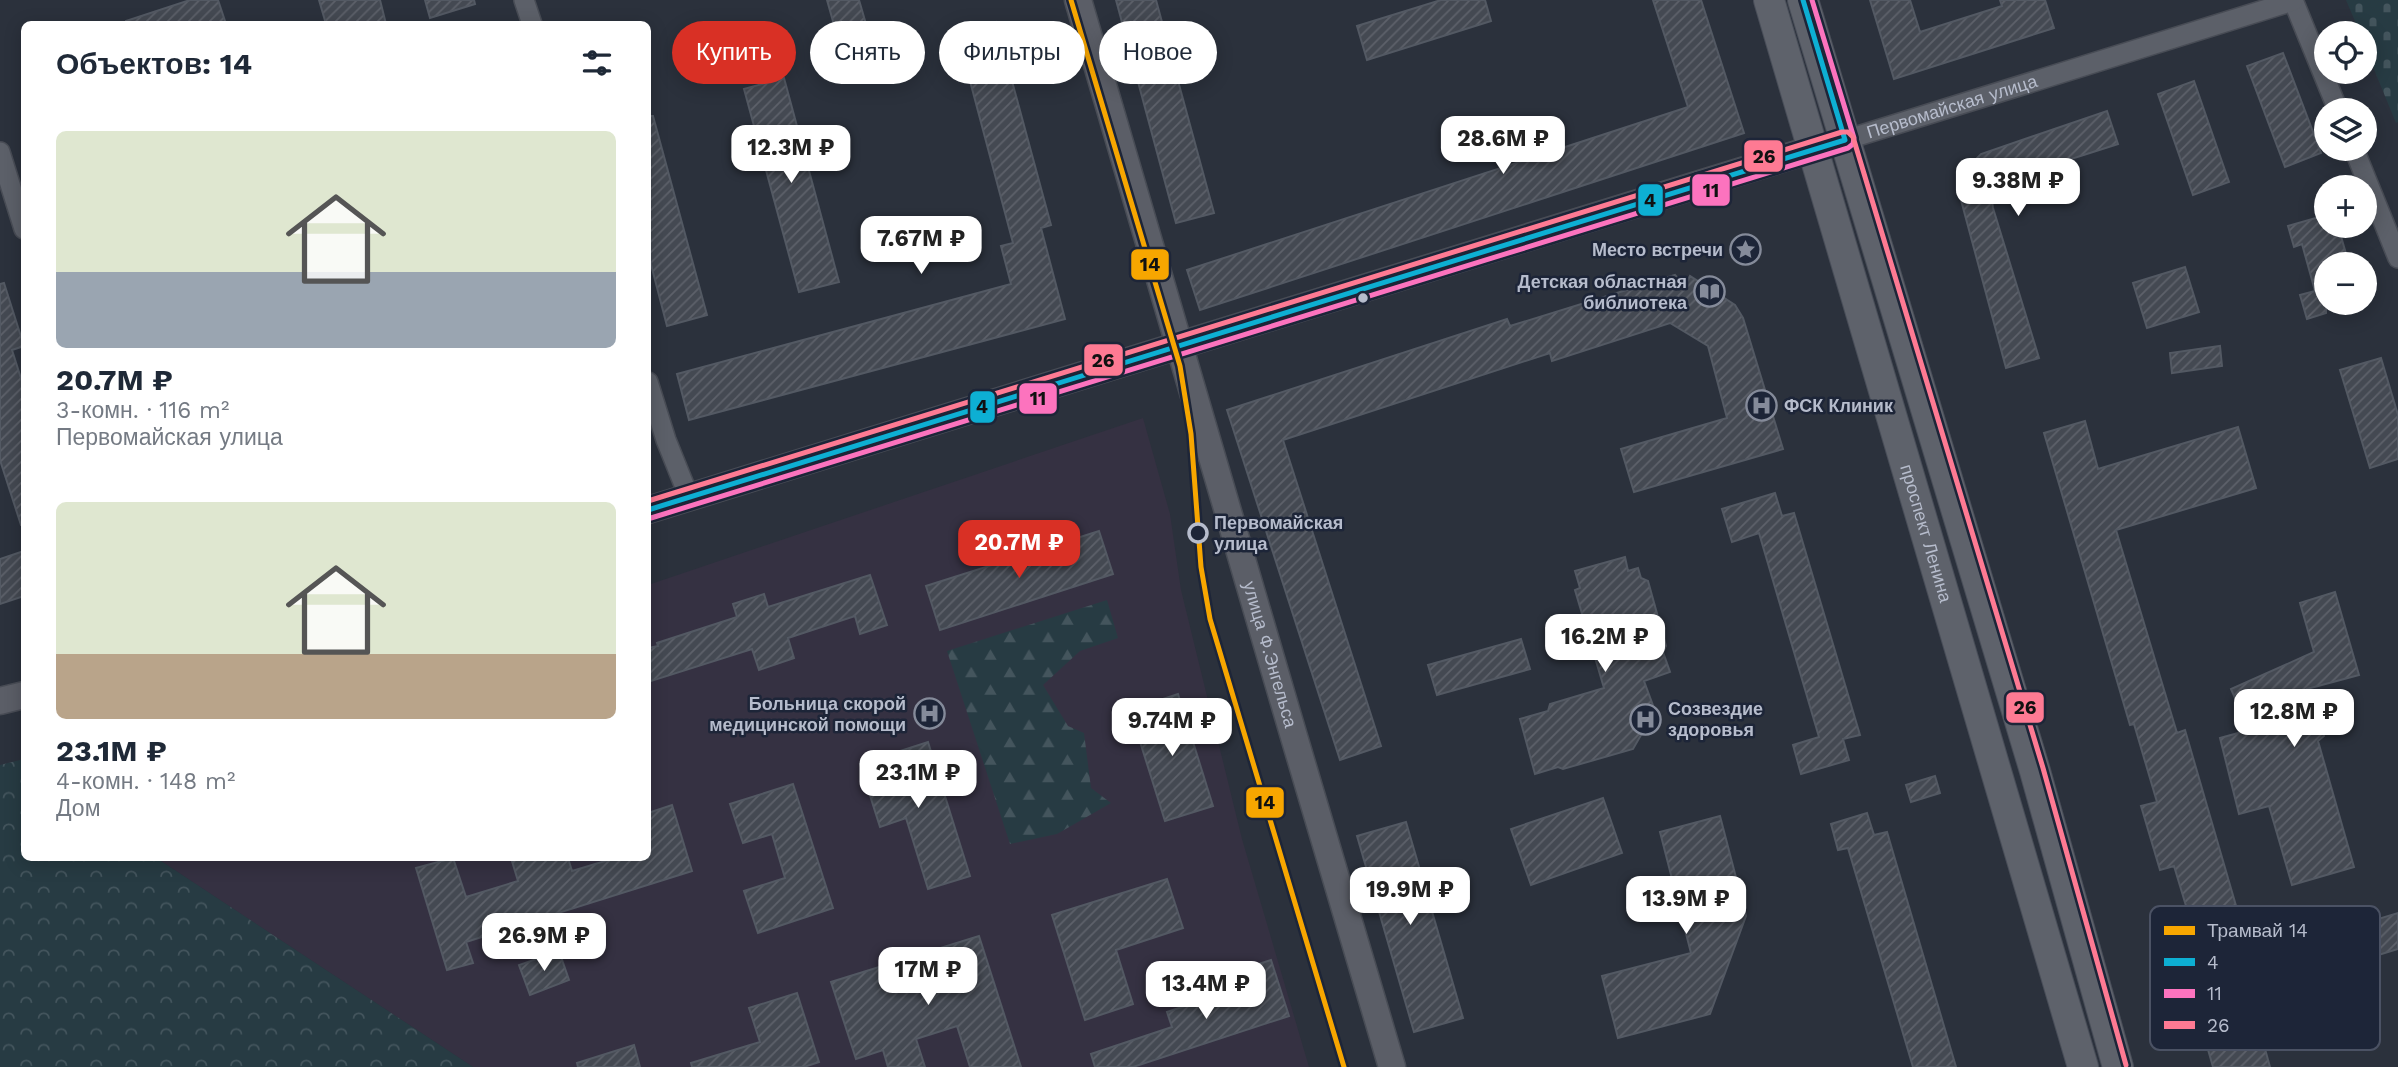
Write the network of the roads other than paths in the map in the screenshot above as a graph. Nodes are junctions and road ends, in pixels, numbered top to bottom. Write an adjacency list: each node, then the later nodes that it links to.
1 (524, 0): 6 (street)
2 (1079, 0): 14 (main road, улица Ф.Энгельса)
3 (1769, 0): 9 (main road, проспект Ленина)
4 (1803, 0): 8 (main road, проспект Ленина)
5 (2293, 0): 7 (street); 8 (street, Первомайская улица)
6 (531, 21)
7 (2333, 98)
8 (1844, 140): 9 (main road, Первомайская улица); 22 (main road, проспект Ленина)
9 (1813, 149): 14 (main road, Первомайская улица); 21 (main road, проспект Ленина)
10 (0, 152): 12 (street)
11 (2359, 161): 13 (street)
12 (21, 219)
13 (2398, 258)
14 (1180, 345): 16 (main road, Первомайская улица); 20 (main road, улица Ф.Энгельса)
15 (651, 392): 16 (street)
16 (690, 497): 17 (main road, Первомайская улица)
17 (651, 509)
18 (21, 696): 19 (main road)
19 (0, 701)
20 (1392, 1067)
21 (2083, 1067)
22 (2118, 1067)

